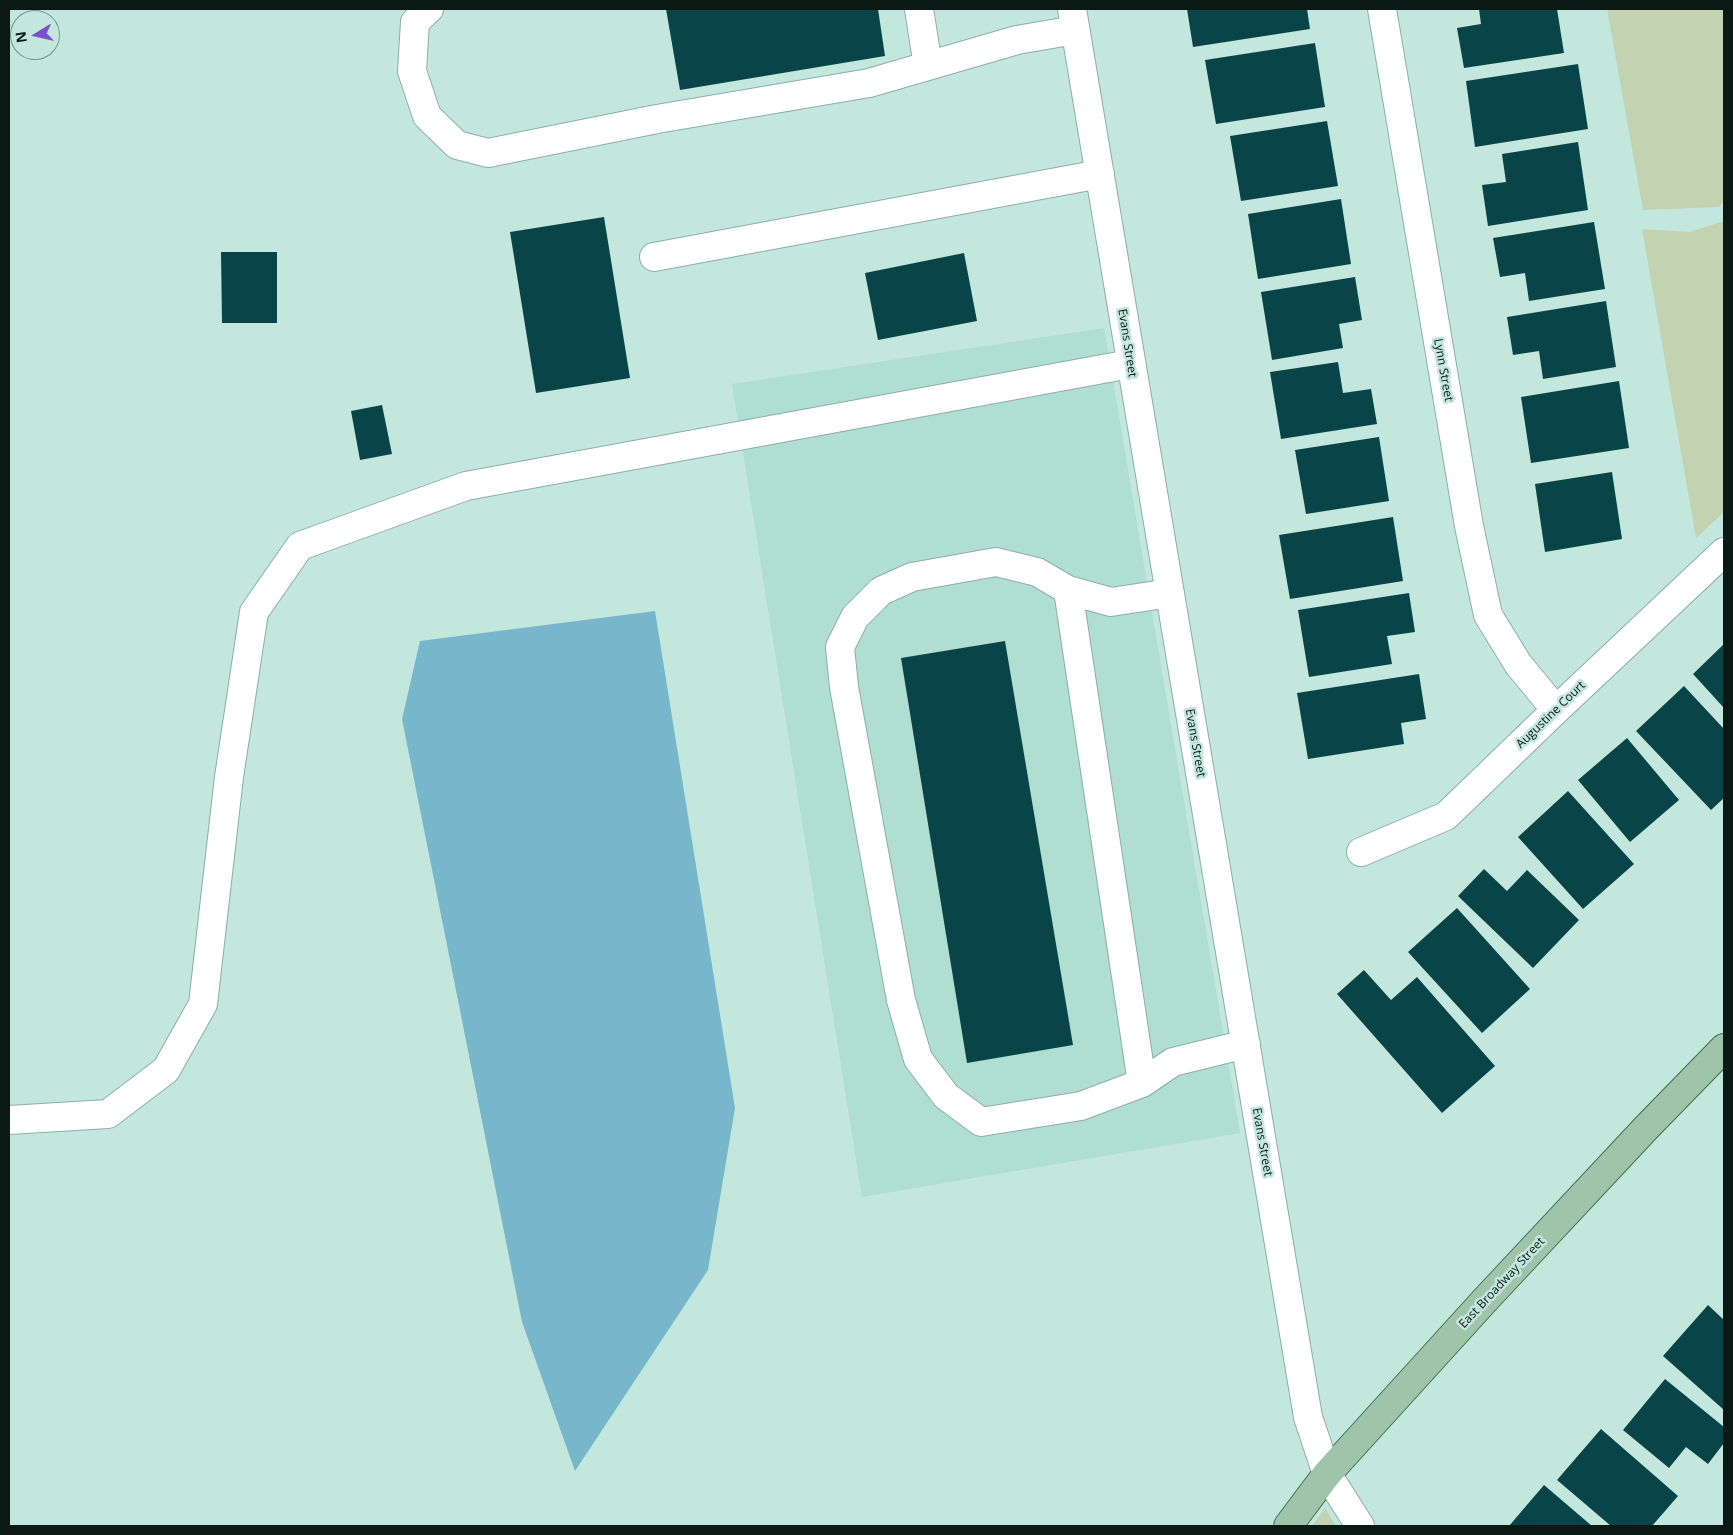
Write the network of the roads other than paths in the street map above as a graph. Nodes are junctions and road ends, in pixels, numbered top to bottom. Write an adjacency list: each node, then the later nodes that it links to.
1 (429, 9): 5 (street)
2 (918, 9): 5 (street)
3 (1382, 9): 12 (street, Lynn Street)
4 (1073, 19): 5 (street); 6 (street, Evans Street)
5 (928, 66)
6 (1100, 174): 7 (street); 8 (street, Evans Street)
7 (654, 257)
8 (1130, 364): 11 (street, Evans Street); 17 (street)
9 (1724, 552): 12 (street, Augustine Court)
10 (1068, 590): 11 (street); 16 (street); 16 (street)
11 (1170, 593): 14 (street, Evans Street)
12 (1556, 710): 13 (street, Augustine Court)
13 (1361, 852)
14 (1246, 1044): 16 (street); 18 (street, Evans Street)
15 (1724, 1048): 18 (main road, East Broadway Street)
16 (1142, 1083)
17 (9, 1120)
18 (1327, 1474): 19 (main road, East Broadway Street); 20 (street, Evans Street)
19 (1288, 1526)
20 (1360, 1526)

